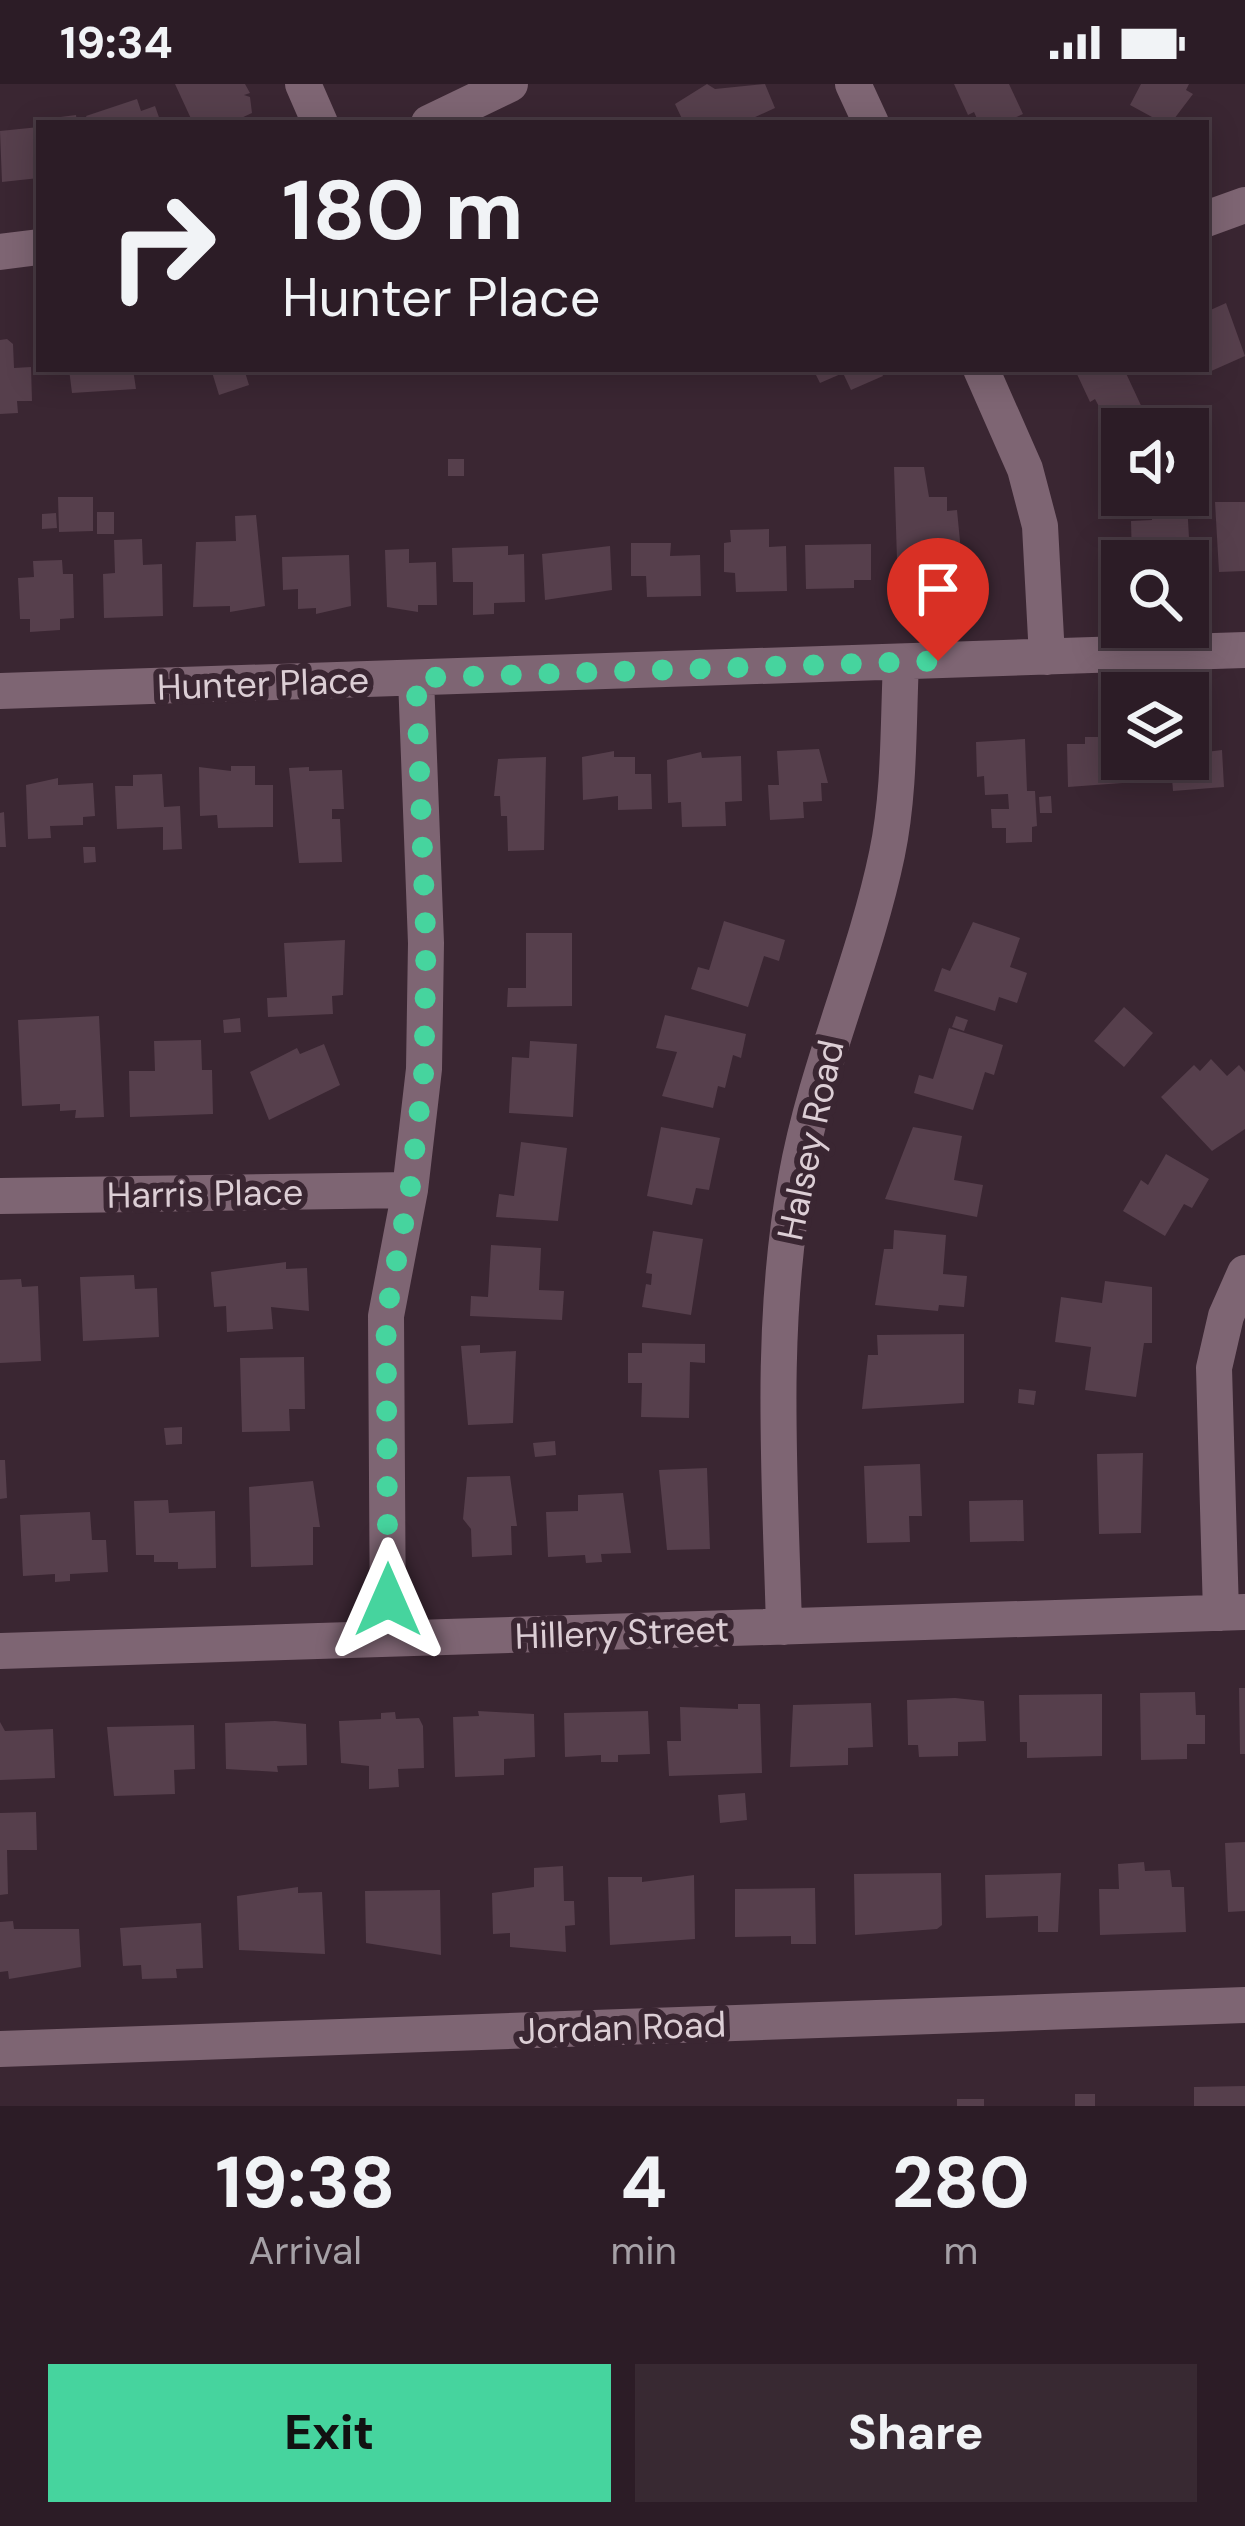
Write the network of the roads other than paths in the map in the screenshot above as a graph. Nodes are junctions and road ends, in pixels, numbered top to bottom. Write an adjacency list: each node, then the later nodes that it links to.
1 (303, 84): 4 (street)
2 (510, 84): 5 (street)
3 (853, 84): 6 (street)
4 (319, 120)
5 (435, 120)
6 (870, 120)
7 (1245, 205): 8 (street)
8 (1209, 218)
9 (36, 248): 10 (street)
10 (0, 252)
11 (982, 372): 13 (street)
12 (1245, 650): 13 (street, Hunter Place)
13 (1047, 657): 14 (street, Hunter Place)
14 (901, 662): 15 (street, Hunter Place); 21 (street, Halsey Road)
15 (416, 678): 16 (street, Hunter Place); 17 (street)
16 (0, 692)
17 (410, 1190): 18 (street, Harris Place); 22 (street)
18 (0, 1196)
19 (1245, 1273): 20 (street)
20 (1233, 1613): 21 (street, Hillery Street)
21 (784, 1627): 22 (street, Hillery Street)
22 (388, 1639): 23 (street, Hillery Street)
23 (0, 1651)
24 (1245, 2005): 25 (street, Jordan Road)
25 (0, 2049)

